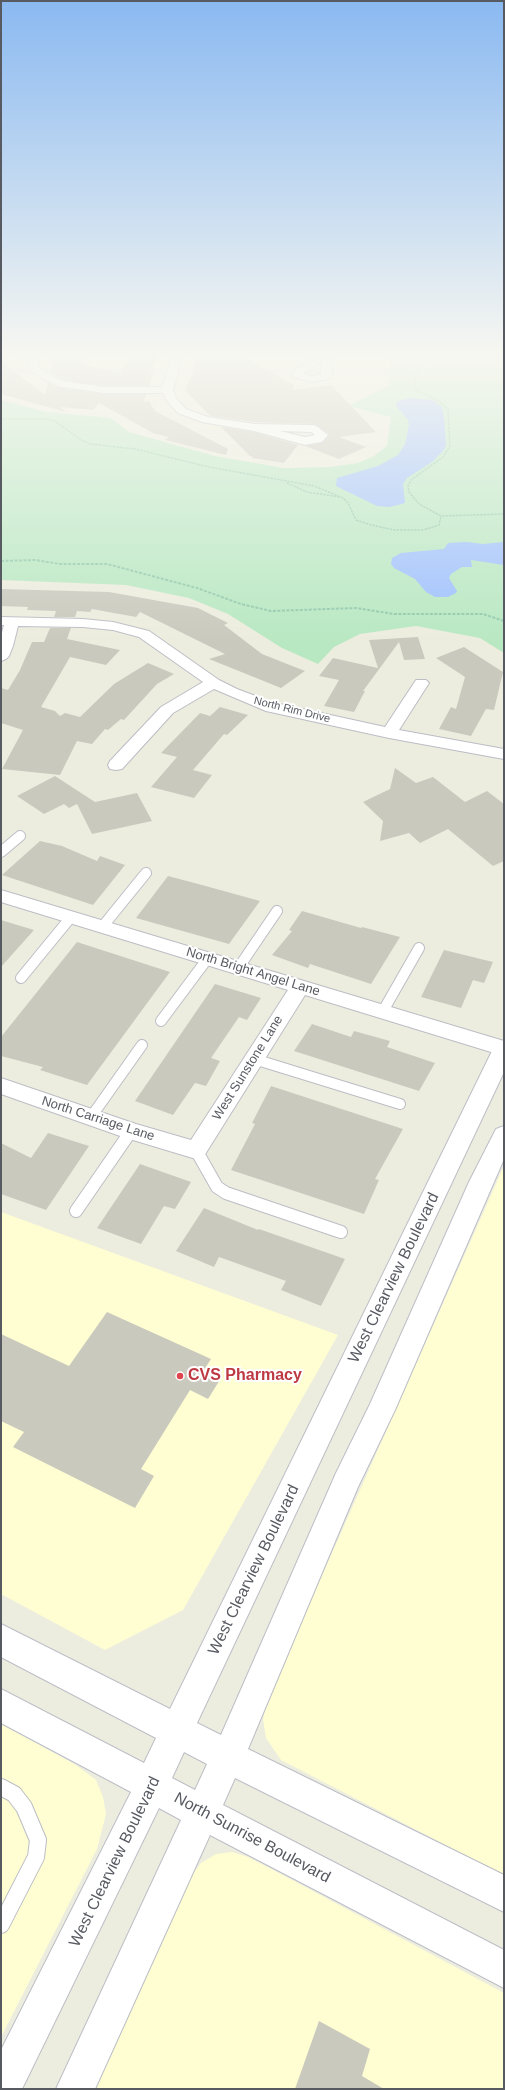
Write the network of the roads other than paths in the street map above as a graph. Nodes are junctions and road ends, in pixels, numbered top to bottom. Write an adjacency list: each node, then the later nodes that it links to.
1 (7, 621): 2 (street); 3 (street, North Rim Drive)
2 (1, 656)
3 (214, 683): 5 (street, North Rim Drive); 7 (street)
4 (421, 683): 5 (street)
5 (389, 733): 6 (street, North Rim Drive)
6 (504, 754)
7 (116, 766)
8 (20, 836): 9 (lane)
9 (1, 852)
10 (146, 874): 14 (lane)
11 (1, 896): 13 (street, North Bright Angel Lane)
12 (277, 911): 17 (lane)
13 (71, 917): 14 (street, North Bright Angel Lane); 18 (lane)
14 (103, 926): 16 (street, North Bright Angel Lane)
15 (419, 948): 20 (lane)
16 (208, 958): 17 (street, North Bright Angel Lane); 21 (lane)
17 (239, 967): 19 (street, North Bright Angel Lane)
18 (21, 978)
19 (300, 987): 20 (street, North Bright Angel Lane); 24 (street, West Sunstone Lane)
20 (383, 1011): 23 (street, North Bright Angel Lane)
21 (161, 1021)
22 (142, 1045): 27 (lane)
23 (504, 1049): 35 (street, West Clearview Boulevard)
24 (254, 1059): 26 (lane); 30 (street, West Sunstone Lane)
25 (1, 1086): 27 (street, North Carriage Lane)
26 (400, 1104)
27 (91, 1117): 28 (street, North Carriage Lane)
28 (132, 1131): 30 (street, North Carriage Lane); 31 (lane)
29 (504, 1134): 36 (street)
30 (196, 1150): 32 (lane)
31 (76, 1211)
32 (341, 1232)
33 (1, 1640): 35 (street)
34 (1, 1705): 37 (street, North Sunrise Boulevard)
35 (177, 1731): 36 (street); 37 (street, West Clearview Boulevard)
36 (228, 1757): 39 (street); 40 (street)
37 (152, 1786): 39 (street, North Sunrise Boulevard); 43 (street, West Clearview Boulevard)
38 (1, 1787): 41 (lane)
39 (202, 1813): 42 (street, North Sunrise Boulevard); 44 (street)
40 (504, 1894)
41 (1, 1925)
42 (504, 1970)
43 (2, 2089)
44 (75, 2089)

